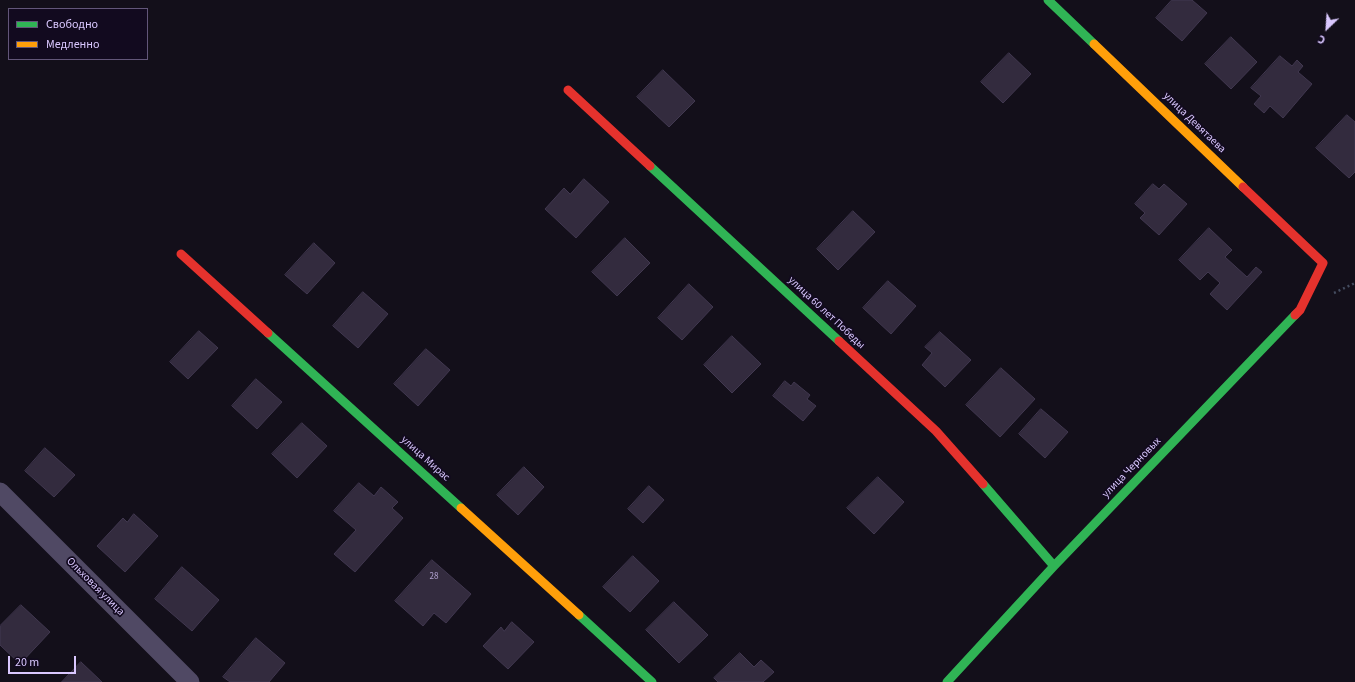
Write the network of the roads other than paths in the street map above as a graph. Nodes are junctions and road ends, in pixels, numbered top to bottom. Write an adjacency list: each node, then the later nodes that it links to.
1 (1048, 0): 4 (street, улица Девятаева)
2 (568, 90): 6 (street, улица 60 лет Победы)
3 (181, 254): 8 (street, улица Мирас)
4 (1324, 263): 6 (street, улица Черновых)
5 (0, 492): 7 (street, Ольховая улица)
6 (1054, 566): 9 (street, улица Черновых)
7 (190, 682)
8 (652, 682)
9 (947, 682)

